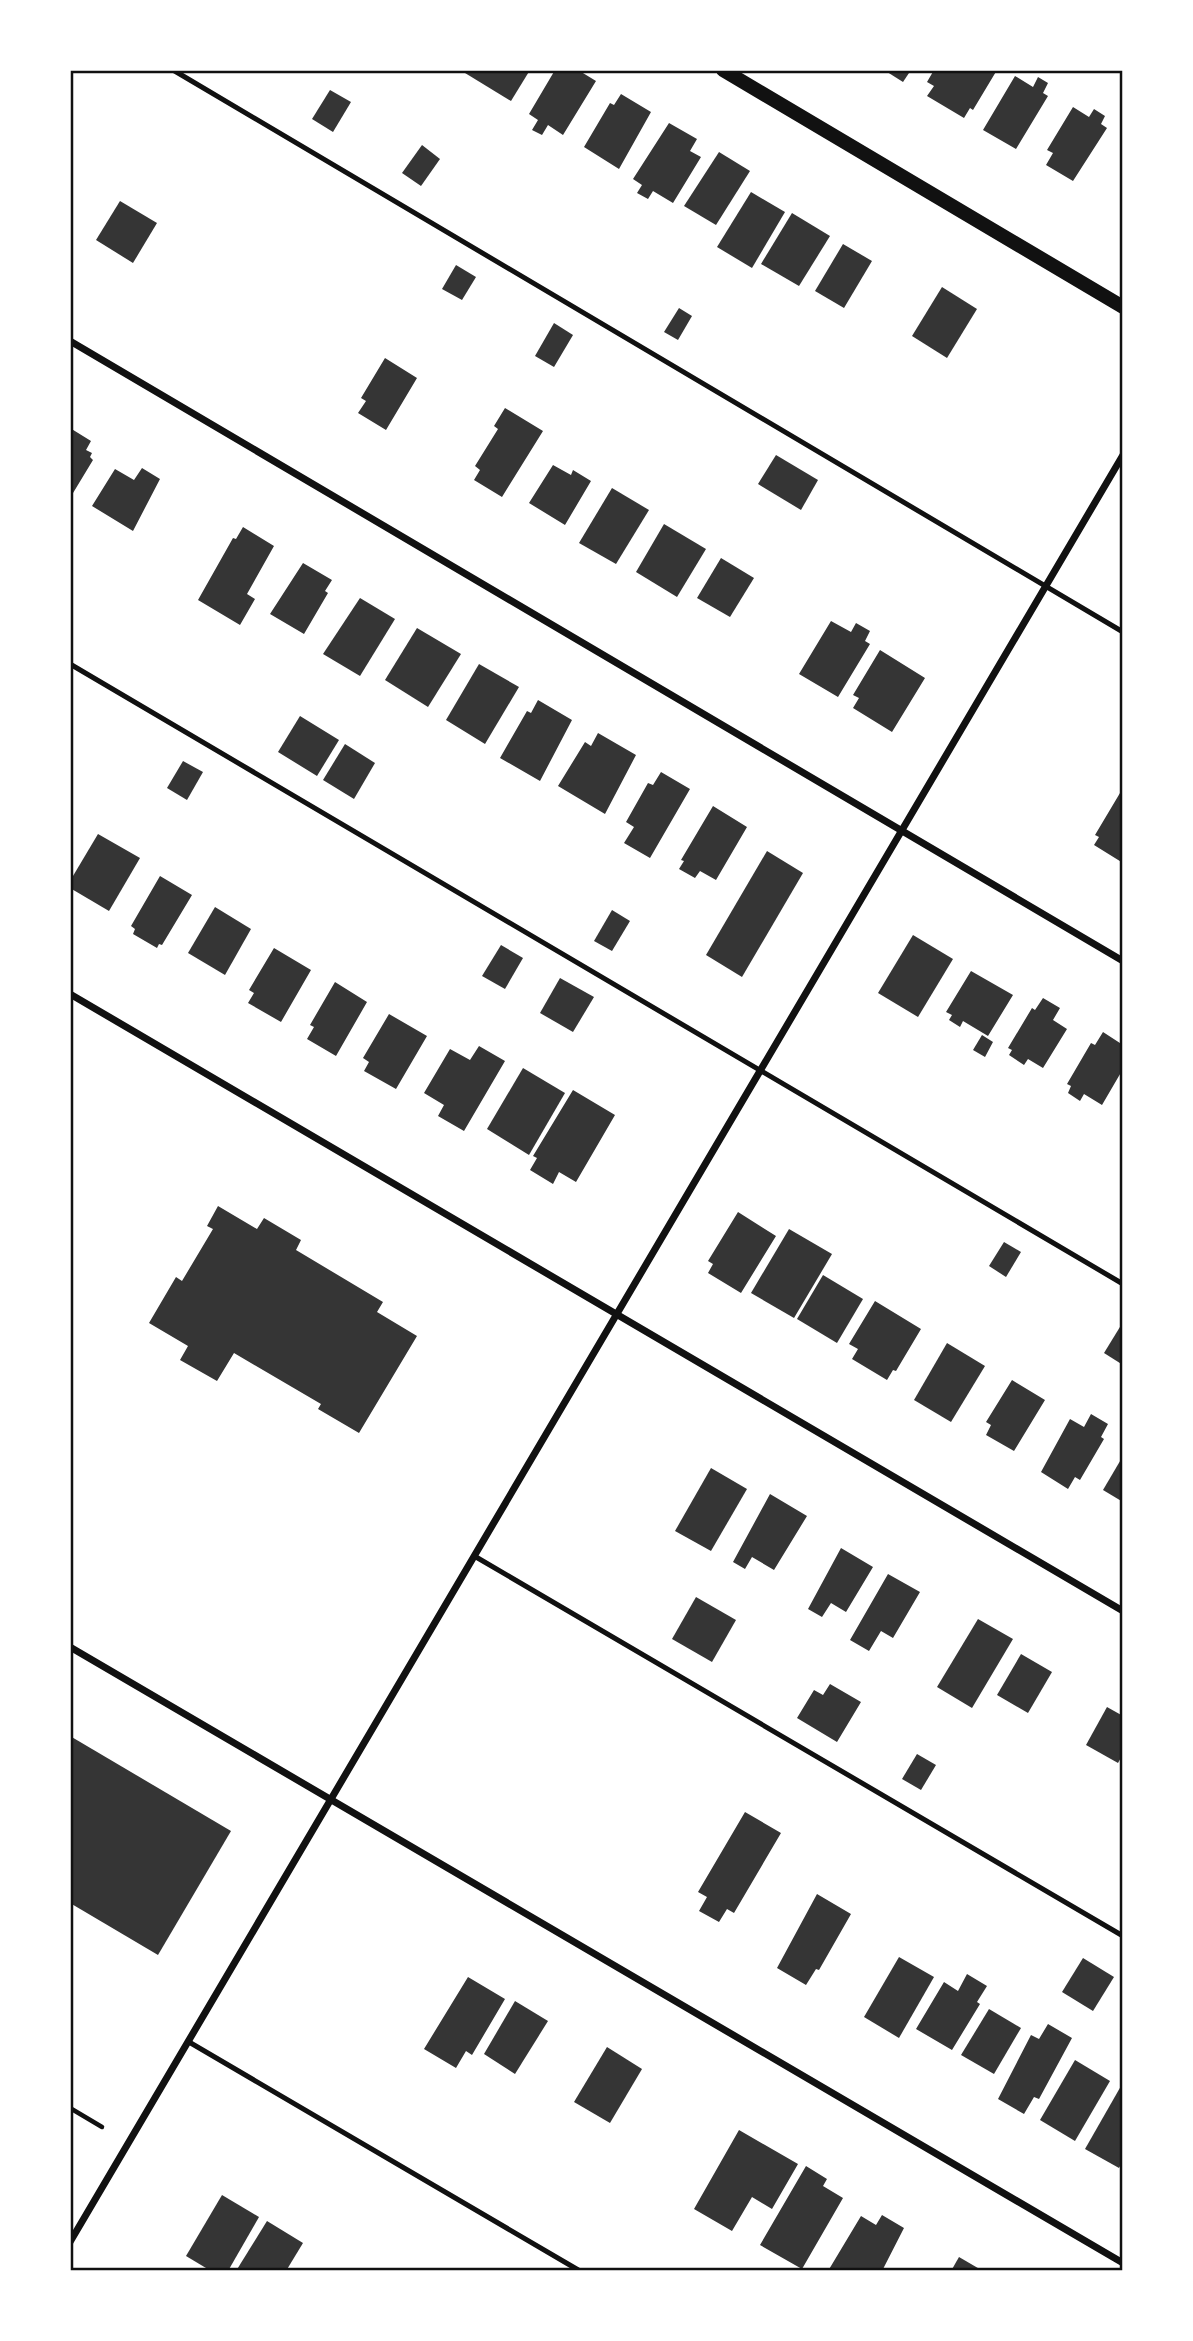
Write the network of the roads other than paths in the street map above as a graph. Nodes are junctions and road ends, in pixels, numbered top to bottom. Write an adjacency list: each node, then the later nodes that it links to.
1 (173, 70): 6 (lane)
2 (723, 70): 3 (main road)
3 (1123, 307)
4 (70, 341): 9 (street)
5 (1123, 455): 6 (street)
6 (1045, 586): 7 (lane); 9 (street)
7 (1123, 632)
8 (70, 664): 12 (lane)
9 (903, 831): 10 (street); 12 (street)
10 (1123, 961)
11 (70, 994): 14 (street)
12 (760, 1070): 13 (lane); 14 (street)
13 (1123, 1284)
14 (617, 1313): 15 (street); 16 (street)
15 (476, 1557): 18 (street); 19 (lane)
16 (1123, 1611)
17 (70, 1647): 18 (street)
18 (332, 1802): 20 (street); 22 (street)
19 (1123, 1936)
20 (189, 2042): 21 (street); 23 (lane)
21 (70, 2242)
22 (1123, 2263)
23 (580, 2271)

